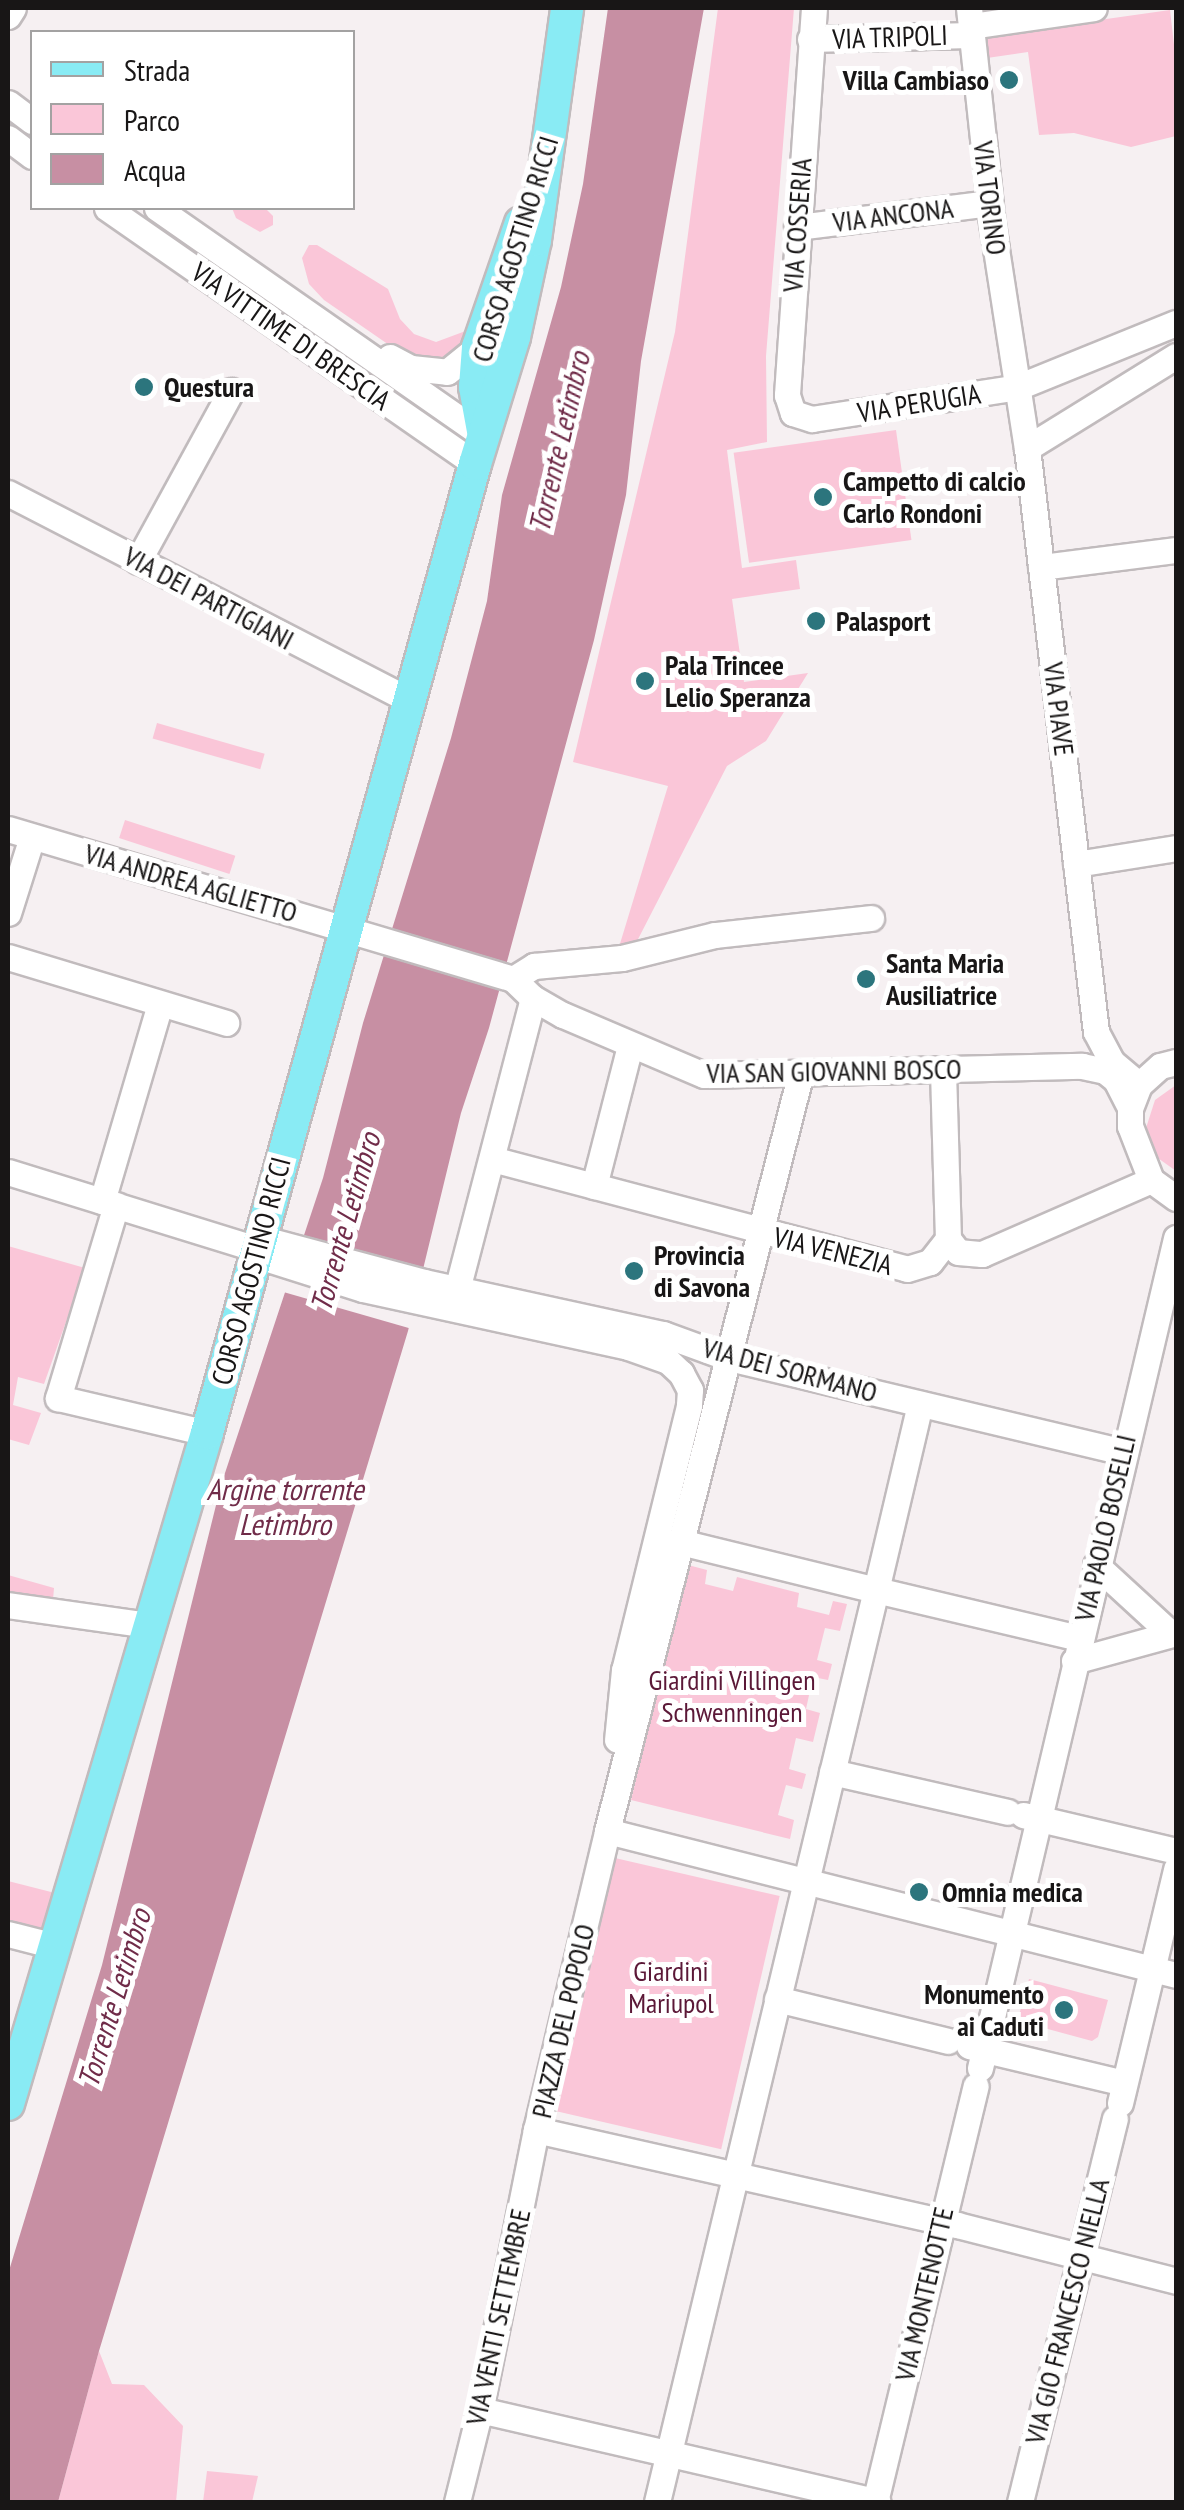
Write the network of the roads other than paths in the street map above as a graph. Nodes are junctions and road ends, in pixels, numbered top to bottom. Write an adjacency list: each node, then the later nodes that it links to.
1 (12, 8): 5 (street)
2 (566, 8): 10 (main road, CORSO AGOSTINO RICCI)
3 (814, 8): 7 (street, VIA COSSERIA)
4 (1094, 8): 6 (street, VIA TRIPOLI)
5 (8, 16)
6 (970, 23): 7 (street, VIA TRIPOLI); 13 (street, VIA TORINO)
7 (810, 40): 16 (street, VIA COSSERIA)
8 (8, 104): 9 (street)
9 (30, 120)
10 (554, 122): 19 (main road, CORSO AGOSTINO RICCI); 25 (main road, CORSO AGOSTINO RICCI)
11 (8, 138): 12 (street)
12 (30, 154)
13 (990, 203): 16 (street, VIA ANCONA); 21 (street, VIA TORINO)
14 (110, 210): 25 (street, VIA VITTIME DI BRESCIA)
15 (160, 210): 18 (street, VIA VITTIME DI BRESCIA)
16 (797, 227): 23 (street, VIA COSSERIA)
17 (1176, 324): 21 (street, VIA PERUGIA)
18 (334, 331): 19 (street, VIA VITTIME DI BRESCIA); 25 (street, VIA VITTIME DI BRESCIA)
19 (478, 347): 25 (main road, CORSO AGOSTINO RICCI)
20 (1176, 356): 24 (street)
21 (1018, 387): 23 (street, VIA PERUGIA); 24 (street, VIA PIAVE)
22 (231, 391): 28 (street)
23 (821, 418)
24 (1027, 448): 29 (street, VIA PIAVE)
25 (480, 450): 30 (main road, CORSO AGOSTINO RICCI)
26 (8, 493): 28 (street, VIA DEI PARTIGIANI)
27 (1176, 550): 29 (street)
28 (138, 561): 30 (street, VIA DEI PARTIGIANI)
29 (1041, 568): 33 (street, VIA PIAVE)
30 (412, 701): 36 (main road, CORSO AGOSTINO RICCI)
31 (20, 833): 34 (street); 36 (street, VIA ANDREA AGLIETTO)
32 (1176, 848): 33 (street)
33 (1076, 864): 42 (street, VIA PIAVE)
34 (8, 913)
35 (871, 918): 38 (street)
36 (361, 933): 38 (street, VIA ANDREA AGLIETTO); 58 (main road, CORSO AGOSTINO RICCI)
37 (8, 957): 40 (street)
38 (513, 979): 39 (street, VIA SAN GIOVANNI BOSCO)
39 (533, 998): 43 (street, VIA SAN GIOVANNI BOSCO); 49 (street)
40 (160, 1004): 41 (street); 54 (street)
41 (226, 1023)
42 (1096, 1032): 45 (street, VIA PIAVE); 48 (street, VIA PIAVE)
43 (630, 1046): 47 (street, VIA SAN GIOVANNI BOSCO); 52 (street)
44 (1176, 1062): 48 (street)
45 (1082, 1066): 46 (street, VIA SAN GIOVANNI BOSCO); 48 (street)
46 (943, 1071): 47 (street, VIA SAN GIOVANNI BOSCO); 57 (street)
47 (800, 1076): 55 (street, PIAZZA DEL POPOLO)
48 (1134, 1097): 51 (street)
49 (492, 1159): 52 (street, VIA VENEZIA); 59 (street)
50 (8, 1172): 54 (street, VIA DEI SORMANO)
51 (1150, 1180): 53 (street); 57 (street)
52 (594, 1186): 55 (street, VIA VENEZIA)
53 (1176, 1198)
54 (109, 1203): 58 (street, VIA DEI SORMANO); 63 (street)
55 (760, 1232): 57 (street, VIA VENEZIA); 61 (street, PIAZZA DEL POPOLO)
56 (1176, 1238): 64 (street, VIA PAOLO BOSELLI)
57 (948, 1239)
58 (276, 1253): 60 (street, VIA DEI SORMANO); 63 (main road, CORSO AGOSTINO RICCI)
59 (456, 1289): 60 (street, VIA DEI SORMANO); 61 (street, VIA DEI SORMANO)
60 (422, 1294): 73 (street, VIA DEI SORMANO)
61 (729, 1358): 62 (street, VIA DEI SORMANO); 65 (street, PIAZZA DEL POPOLO)
62 (920, 1404): 64 (street, VIA DEI SORMANO); 67 (street)
63 (207, 1433): 69 (main road, CORSO AGOSTINO RICCI)
64 (1122, 1452): 66 (street, VIA PAOLO BOSELLI)
65 (680, 1542): 67 (street); 73 (street, PIAZZA DEL POPOLO)
66 (1096, 1565): 70 (street); 71 (street, VIA PAOLO BOSELLI)
67 (876, 1590): 71 (street); 72 (street)
68 (8, 1605): 69 (street)
69 (148, 1625): 81 (main road, CORSO AGOSTINO RICCI)
70 (1174, 1633): 71 (street)
71 (1076, 1650): 74 (street, VIA PAOLO BOSELLI)
72 (832, 1772): 74 (street); 78 (street)
73 (621, 1774): 75 (street, PIAZZA DEL POPOLO)
74 (1023, 1815): 76 (street); 80 (street, VIA PAOLO BOSELLI)
75 (607, 1831): 78 (street); 87 (street, PIAZZA DEL POPOLO)
76 (1176, 1852)
77 (1176, 1869): 82 (street, VIA GIO FRANCESCO NIELLA)
78 (806, 1881): 80 (street); 83 (street)
79 (8, 1934): 81 (street)
80 (1010, 1934): 82 (street); 84 (street, VIA MONTENOTTE)
81 (54, 1946): 86 (main road, CORSO AGOSTINO RICCI)
82 (1164, 1972): 85 (street, VIA GIO FRANCESCO NIELLA)
83 (777, 1999): 84 (street); 88 (street)
84 (971, 2058): 85 (street); 89 (street, VIA MONTENOTTE)
85 (1120, 2102): 90 (street, VIA GIO FRANCESCO NIELLA)
86 (8, 2104)
87 (536, 2130): 88 (street, PIAZZA DEL POPOLO); 92 (street, VIA VENTI SETTEMBRE)
88 (735, 2174): 89 (street, PIAZZA DEL POPOLO); 93 (street)
89 (940, 2222): 90 (street, PIAZZA DEL POPOLO); 96 (street, VIA MONTENOTTE)
90 (1079, 2258): 91 (street, PIAZZA DEL POPOLO); 97 (street, VIA GIO FRANCESCO NIELLA)
91 (1176, 2281)
92 (480, 2410): 93 (street); 94 (street, VIA VENTI SETTEMBRE)
93 (669, 2454): 95 (street); 96 (street)
94 (457, 2502)
95 (657, 2502)
96 (876, 2502)
97 (1020, 2502)

